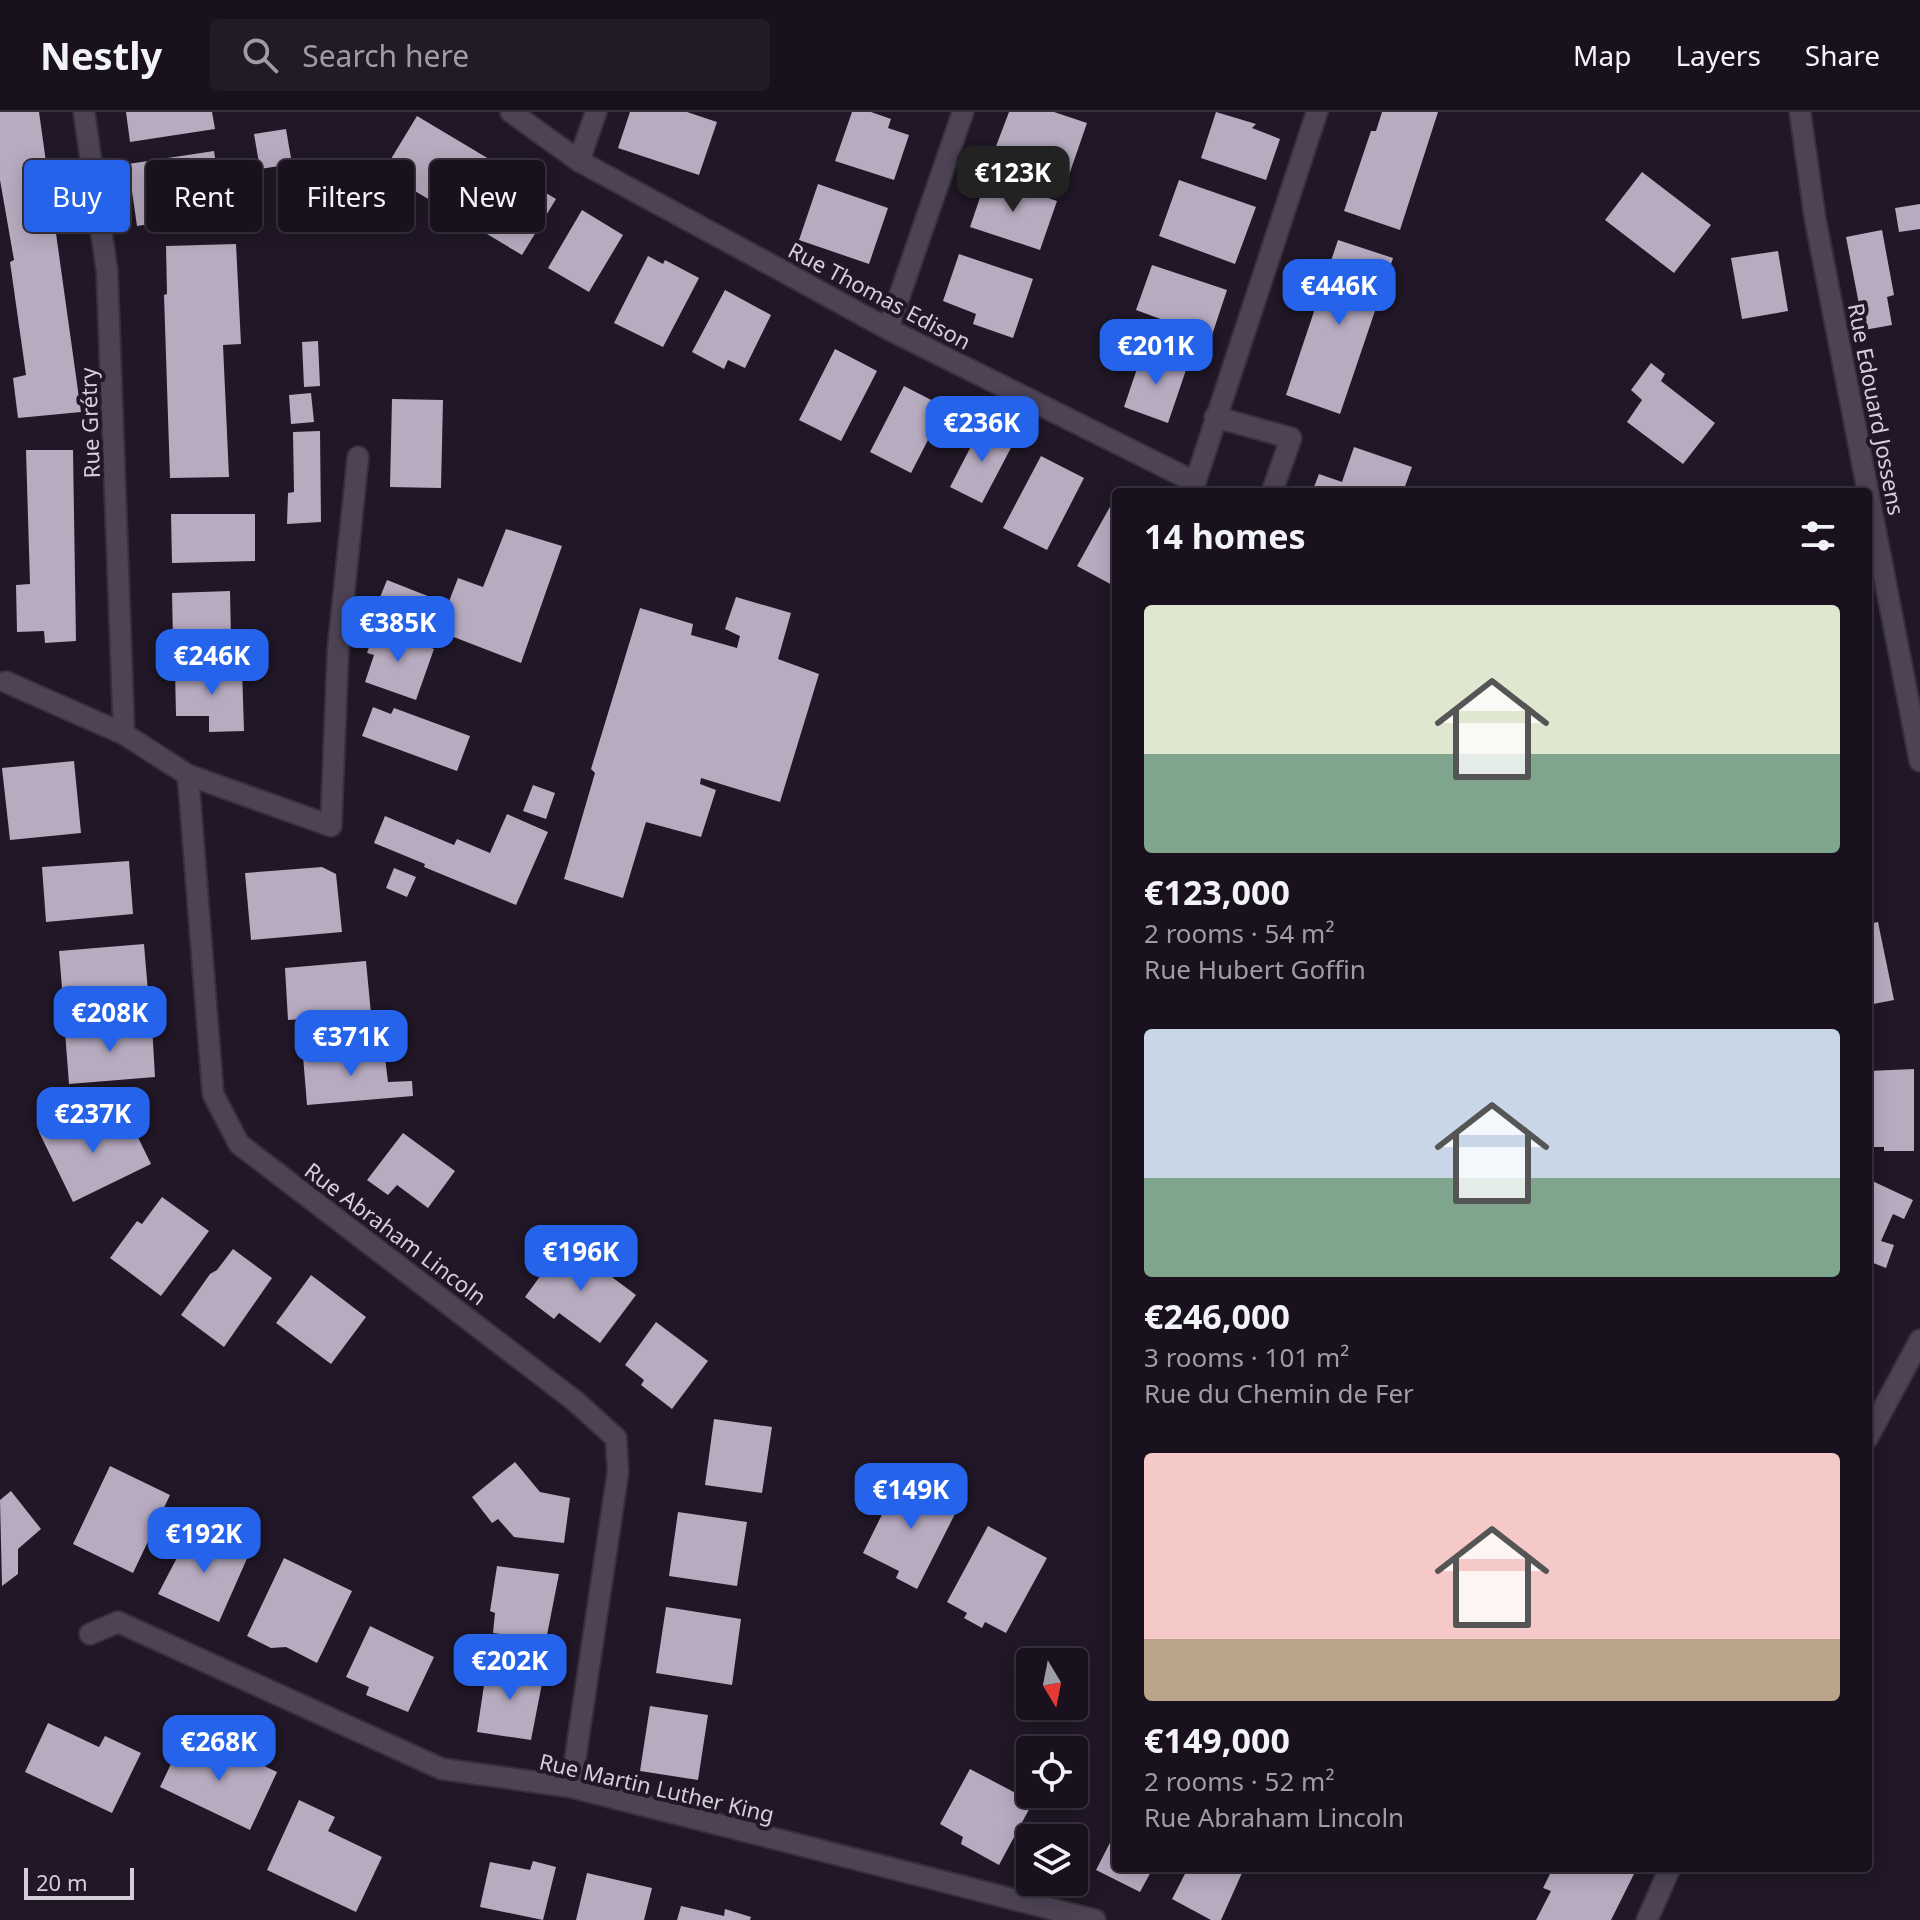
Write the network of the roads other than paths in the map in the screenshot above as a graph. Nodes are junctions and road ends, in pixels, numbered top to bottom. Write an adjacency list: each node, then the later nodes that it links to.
1 (84, 112): 16 (street, Rue Grétry)
2 (511, 112): 7 (street, Rue Thomas Edison)
3 (596, 112): 7 (street)
4 (963, 112): 8 (street)
5 (1317, 112): 9 (street)
6 (1800, 112): 13 (street, Rue Edouard Jossens)
7 (579, 161): 8 (street, Rue Thomas Edison)
8 (888, 329): 11 (street, Rue Thomas Edison)
9 (1215, 417): 11 (street); 12 (street)
10 (358, 457): 18 (street)
11 (1193, 487)
12 (1273, 488)
13 (1867, 488)
14 (1872, 513): 17 (street, Rue Edouard Jossens)
15 (6, 682): 16 (street)
16 (124, 734): 18 (street)
17 (1920, 761)
18 (188, 775): 22 (street, Rue Abraham Lincoln)
19 (1920, 1340): 20 (street)
20 (1872, 1430)
21 (90, 1634): 22 (street, Rue Martin Luther King)
22 (571, 1787): 24 (street, Rue Martin Luther King)
23 (1668, 1872): 25 (street)
24 (1095, 1920)
25 (1647, 1920)

